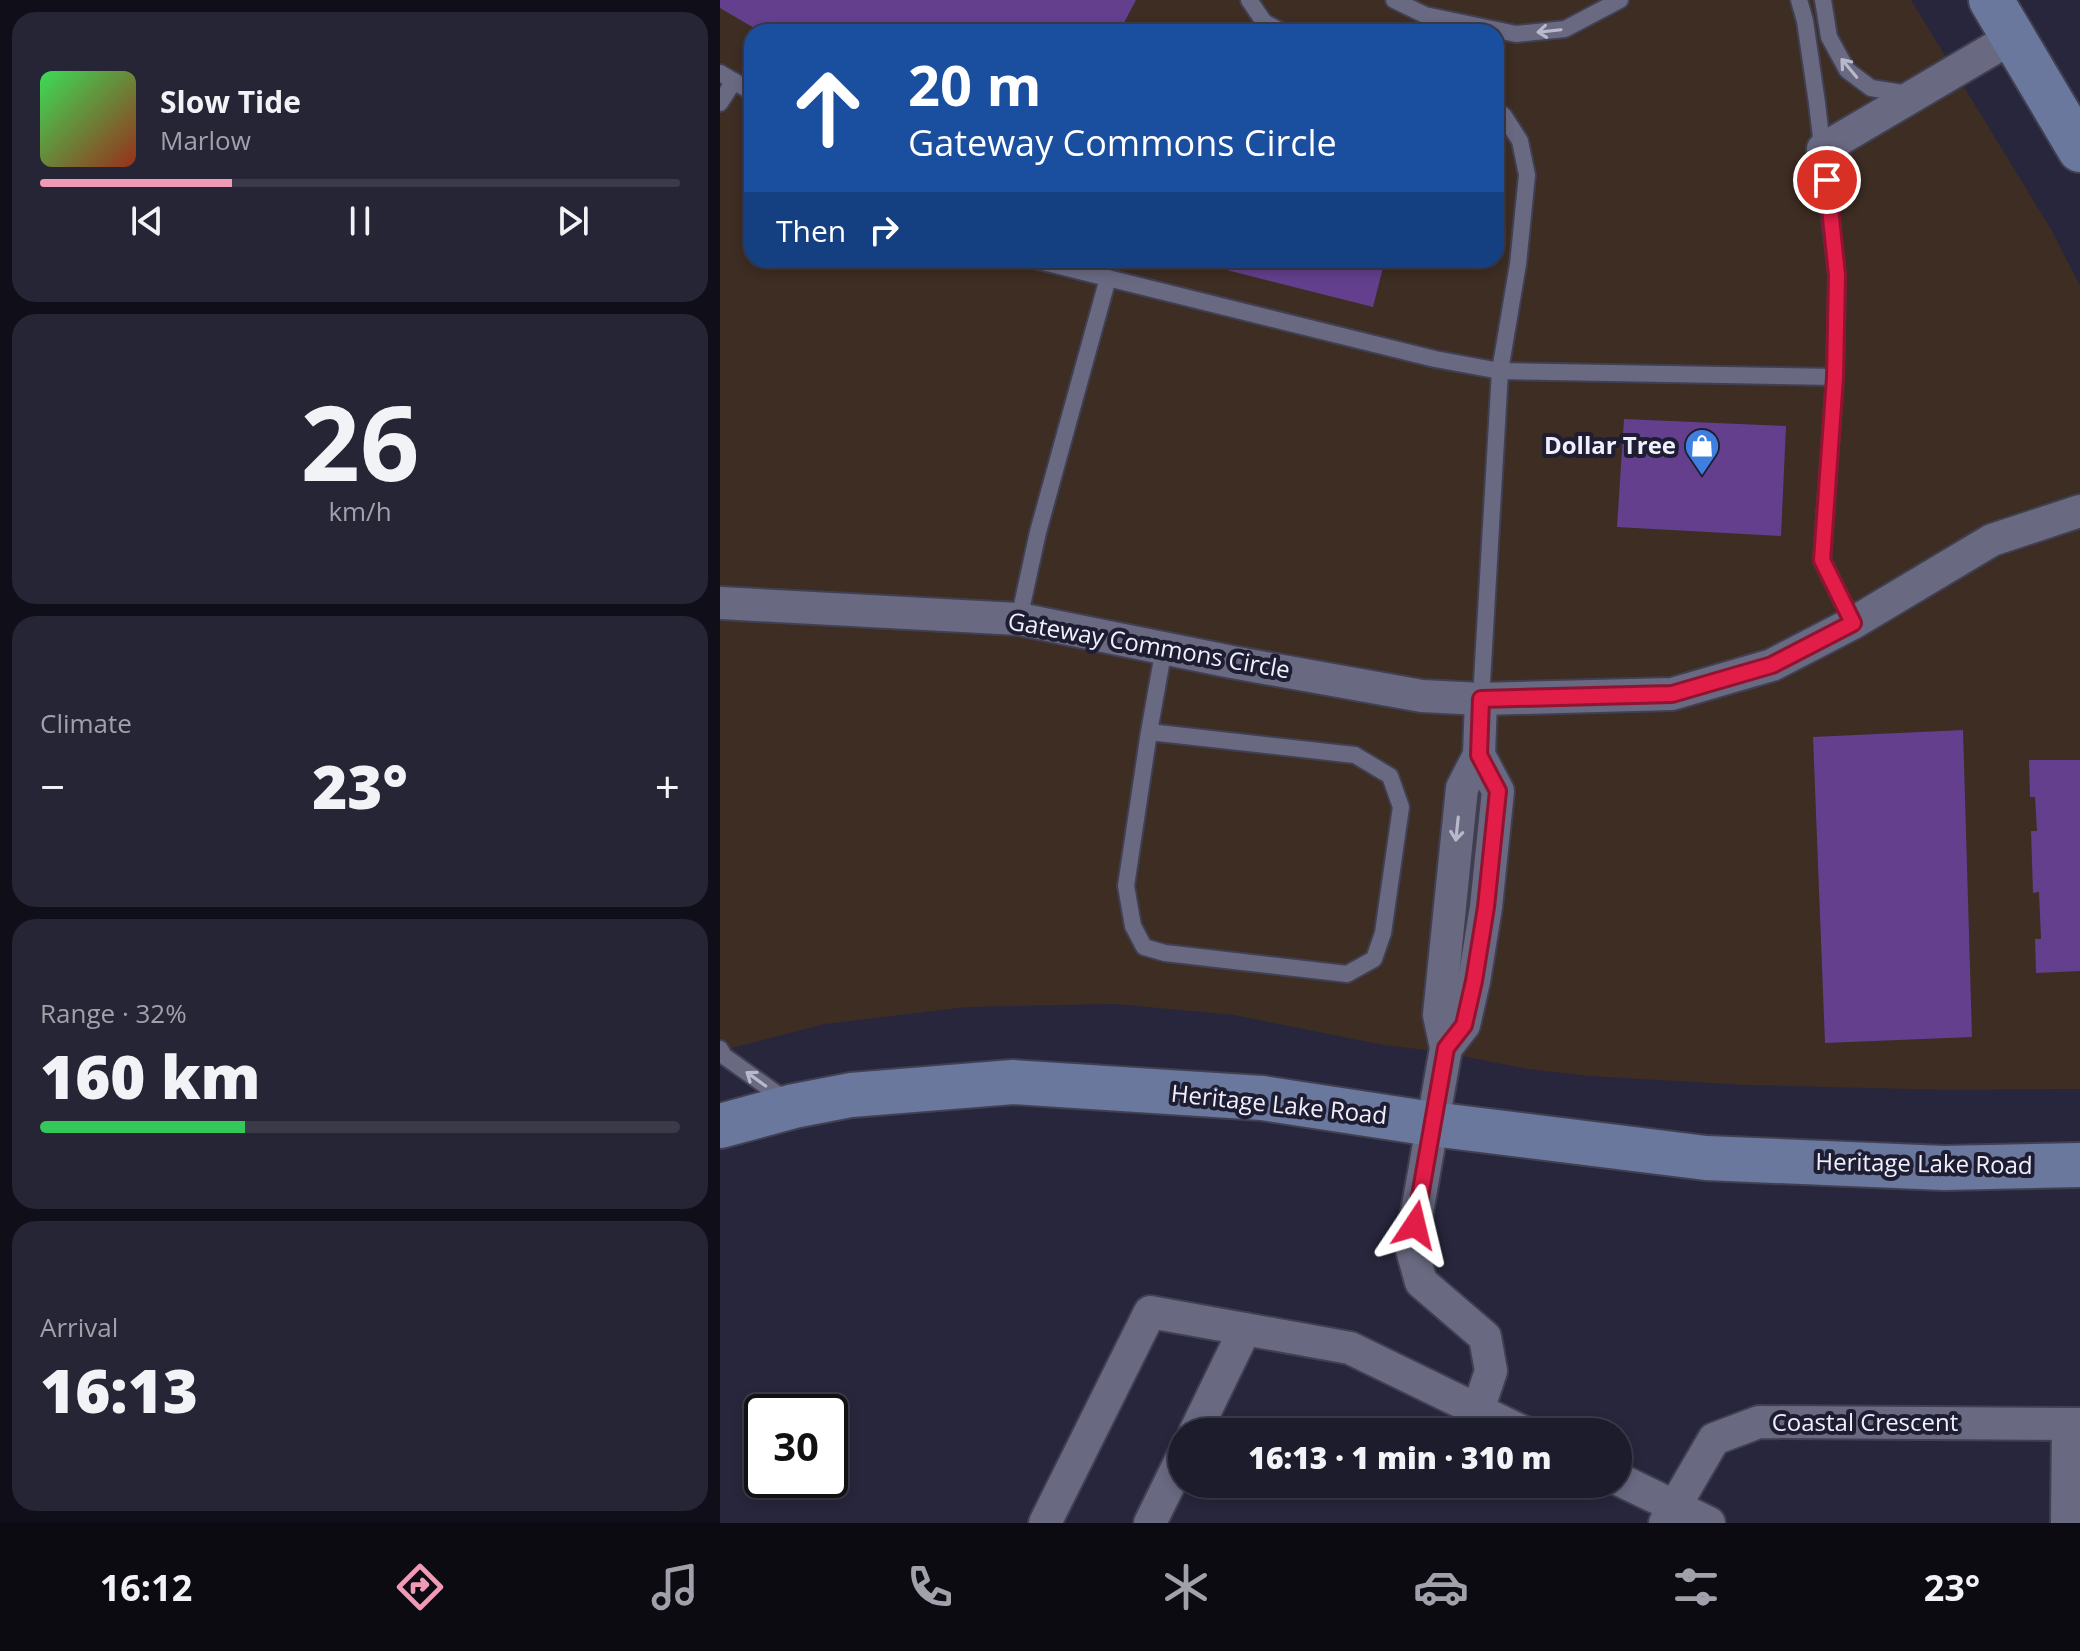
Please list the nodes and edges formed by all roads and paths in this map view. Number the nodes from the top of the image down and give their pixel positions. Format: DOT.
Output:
graph roads {
  1 [pos="1249,0"];
  2 [pos="1394,0"];
  3 [pos="1620,0"];
  4 [pos="1799,0"];
  5 [pos="1810,0"];
  6 [pos="1823,0"];
  7 [pos="1991,0"];
  8 [pos="1805,21"];
  9 [pos="1268,24"];
  10 [pos="1468,24"];
  11 [pos="1504,31"];
  12 [pos="2013,37"];
  13 [pos="727,77"];
  14 [pos="1915,95"];
  15 [pos="720,103"];
  16 [pos="1504,116"];
  17 [pos="1823,149"];
  18 [pos="2080,150"];
  19 [pos="1067,268"];
  20 [pos="1108,278"];
  21 [pos="1500,371"];
  22 [pos="1835,377"];
  23 [pos="2080,511"];
  24 [pos="720,603"];
  25 [pos="1019,619"];
  26 [pos="1853,623"];
  27 [pos="1164,648"];
  28 [pos="1481,699"];
  29 [pos="1149,732"];
  30 [pos="720,1049"];
  31 [pos="794,1106"];
  32 [pos="1432,1124"];
  33 [pos="720,1126"];
  34 [pos="2080,1165"];
  35 [pos="1245,1329"];
  36 [pos="1478,1410"];
  37 [pos="1202,1418"];
  38 [pos="1494,1418"];
  39 [pos="2074,1424"];
  40 [pos="1168,1486"];
  41 [pos="1632,1489"];
  42 [pos="1669,1515"];
  43 [pos="1045,1523"];
  44 [pos="1150,1523"];
  45 [pos="1709,1523"];
  46 [pos="2067,1523"];
  1 -- 9 [label="lane"];
  10 -- 2 [label="lane, one-way"];
  3 -- 11 [label="lane, one-way"];
  4 -- 8 [label="lane"];
  5 -- 8 [label="lane"];
  14 -- 6 [label="lane, one-way"];
  7 -- 12 [label="main road"];
  8 -- 17 [label="lane"];
  12 -- 14 [label="street"];
  12 -- 18 [label="main road"];
  13 -- 15 [label="lane"];
  14 -- 17 [label="street"];
  16 -- 21 [label="lane"];
  17 -- 22 [label="lane"];
  19 -- 20 [label="lane"];
  20 -- 21 [label="lane"];
  20 -- 25 [label="lane"];
  21 -- 22 [label="lane"];
  21 -- 28 [label="lane"];
  22 -- 26 [label="lane"];
  23 -- 26 [label="street, Gateway Commons Circle"];
  24 -- 25 [label="street, Gateway Commons Circle"];
  25 -- 27 [label="street, Gateway Commons Circle"];
  26 -- 28 [label="street, Gateway Commons Circle"];
  27 -- 28 [label="street, Gateway Commons Circle"];
  27 -- 29 [label="lane"];
  28 -- 32 [label="street"];
  29 -- 29 [label="lane"];
  31 -- 30 [label="lane, one-way"];
  31 -- 32 [label="main road, Heritage Lake Road"];
  31 -- 33 [label="main road, Heritage Lake Road"];
  32 -- 34 [label="main road, Heritage Lake Road"];
  32 -- 36 [label="street"];
  35 -- 36 [label="street"];
  35 -- 37 [label="street"];
  35 -- 43 [label="street"];
  36 -- 38 [label="street"];
  39 -- 42 [label="street, Coastal Crescent"];
  39 -- 46 [label="street, Coastal Crescent"];
  40 -- 44 [label="street"];
  41 -- 42 [label="street"];
  42 -- 45 [label="street"];
}
